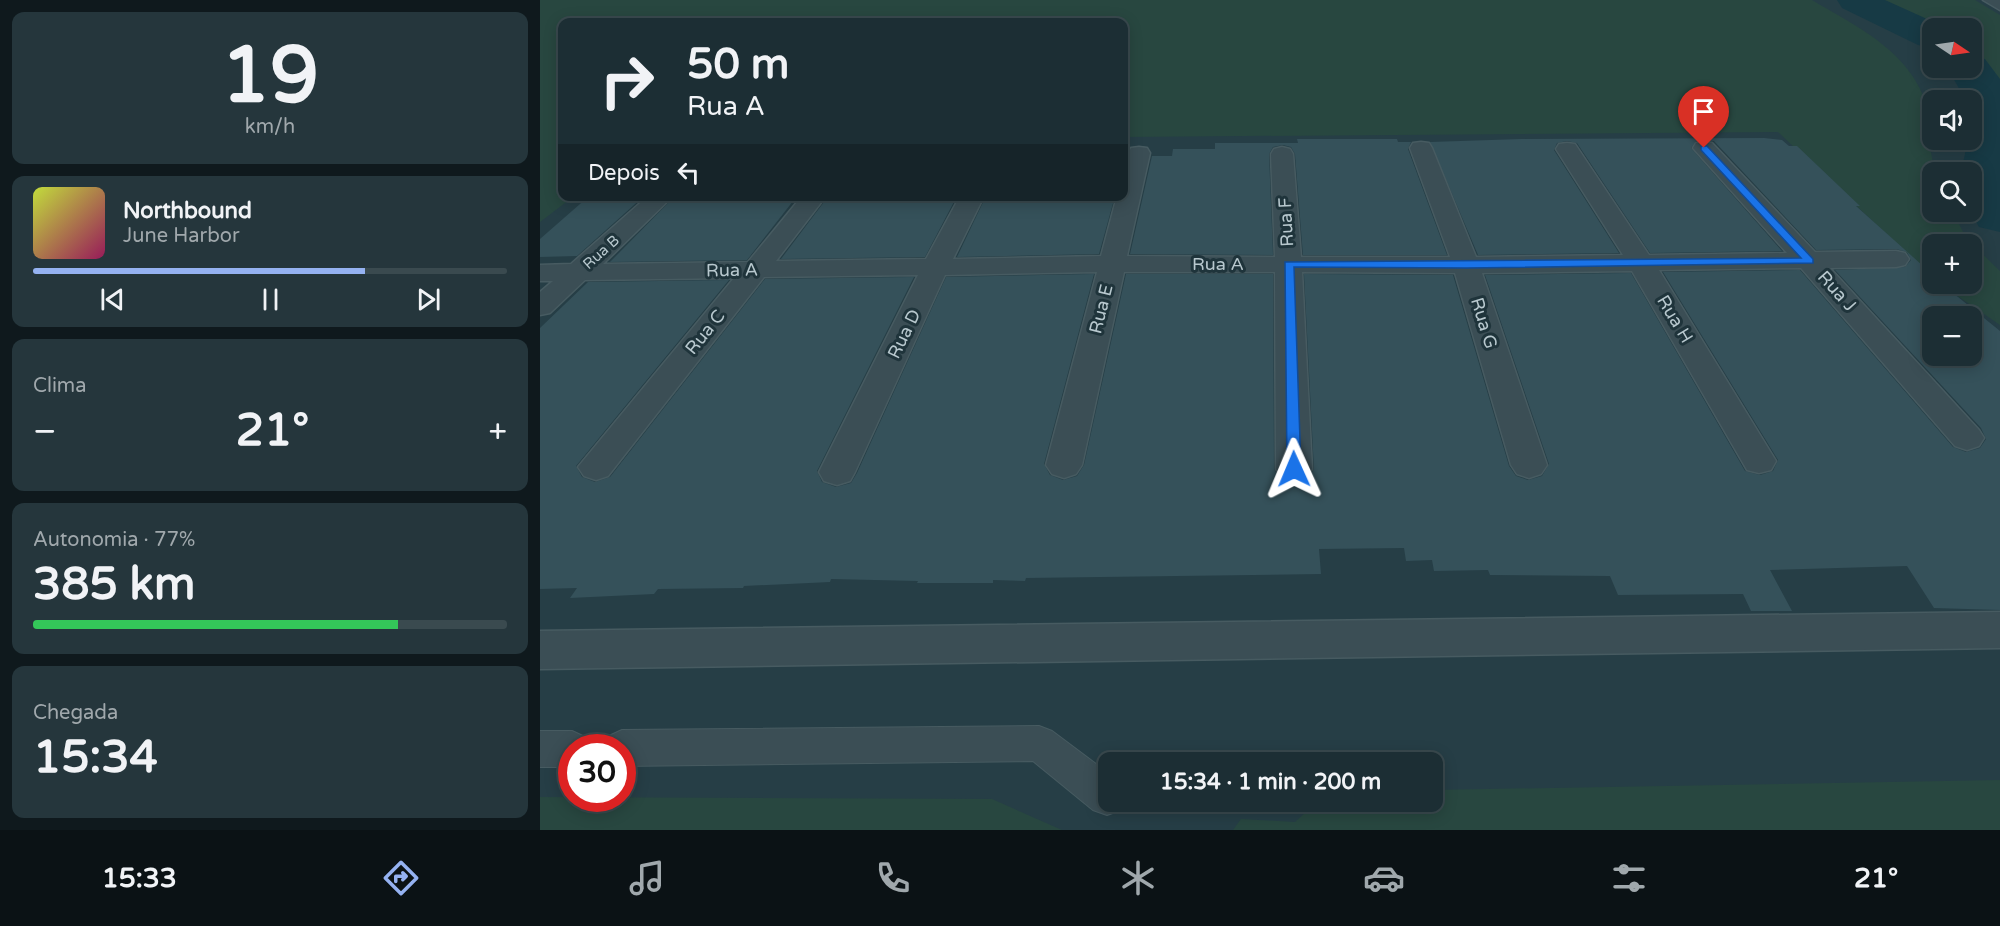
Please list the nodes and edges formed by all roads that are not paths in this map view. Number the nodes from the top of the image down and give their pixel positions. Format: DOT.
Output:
graph roads {
  1 [pos="1991,0"];
  2 [pos="2000,5"];
  3 [pos="1421,148"];
  4 [pos="1567,148"];
  5 [pos="1704,148"];
  6 [pos="1139,153"];
  7 [pos="1282,154"];
  8 [pos="1128,200"];
  9 [pos="656,201"];
  10 [pos="811,201"];
  11 [pos="969,201"];
  12 [pos="1128,201"];
  13 [pos="1896,259"];
  14 [pos="1809,261"];
  15 [pos="1641,262"];
  16 [pos="1113,264"];
  17 [pos="1288,264"];
  18 [pos="1466,265"];
  19 [pos="935,267"];
  20 [pos="756,270"];
  21 [pos="578,272"];
  22 [pos="540,273"];
  23 [pos="540,307"];
  24 [pos="1967,438"];
  25 [pos="1759,461"];
  26 [pos="1064,465"];
  27 [pos="1528,465"];
  28 [pos="596,467"];
  29 [pos="1294,469"];
  30 [pos="837,472"];
  31 [pos="2000,630"];
  32 [pos="540,650"];
  33 [pos="636,748"];
  34 [pos="540,749"];
  35 [pos="558,749"];
  36 [pos="1098,789"];
  1 -- 2 [label="street"];
  3 -- 18 [label="street, Rua G"];
  4 -- 15 [label="street, Rua H"];
  5 -- 14 [label="street, Rua J"];
  6 -- 8 [label="street, Rua E"];
  7 -- 17 [label="street, Rua F"];
  9 -- 21 [label="street, Rua B"];
  10 -- 20 [label="street, Rua C"];
  11 -- 19 [label="street, Rua D"];
  12 -- 16 [label="street, Rua E"];
  13 -- 14 [label="street, Rua A"];
  14 -- 15 [label="street, Rua A"];
  14 -- 24 [label="street, Rua J"];
  15 -- 18 [label="street, Rua A"];
  15 -- 25 [label="street, Rua H"];
  16 -- 17 [label="street, Rua A"];
  16 -- 19 [label="street, Rua A"];
  16 -- 26 [label="street, Rua E"];
  17 -- 18 [label="street, Rua A"];
  17 -- 29 [label="street, Rua F"];
  18 -- 27 [label="street, Rua G"];
  19 -- 20 [label="street, Rua A"];
  19 -- 30 [label="street, Rua D"];
  20 -- 21 [label="street, Rua A"];
  20 -- 28 [label="street, Rua C"];
  21 -- 22 [label="street, Rua A"];
  21 -- 23 [label="street, Rua B"];
  31 -- 32 [label="street"];
  33 -- 36 [label="lane"];
  34 -- 35 [label="lane"];
}
